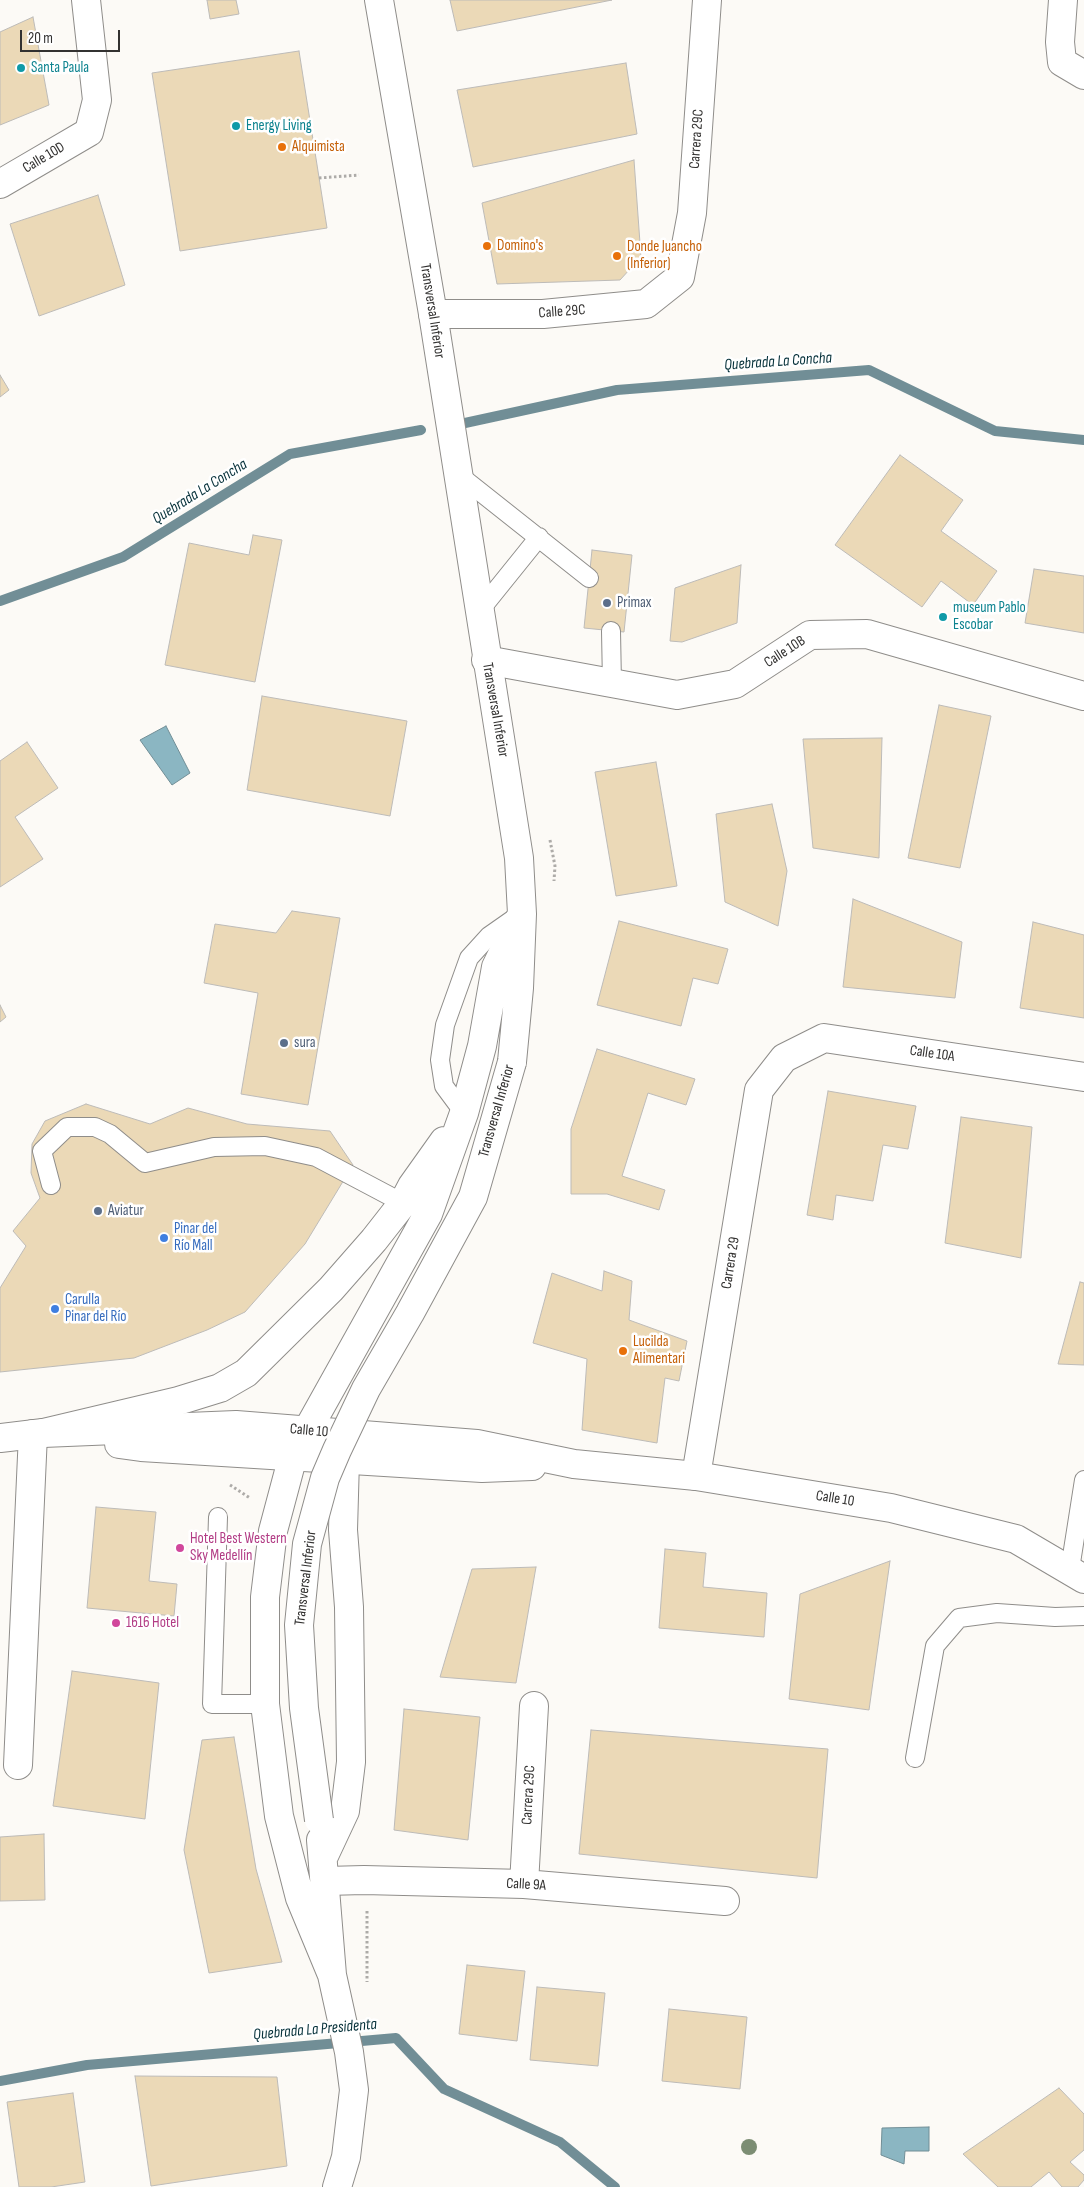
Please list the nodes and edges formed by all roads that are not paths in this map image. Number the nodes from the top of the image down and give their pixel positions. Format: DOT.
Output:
graph roads {
  1 [pos="86,0"];
  2 [pos="379,0"];
  3 [pos="707,0"];
  4 [pos="1063,0"];
  5 [pos="1082,75"];
  6 [pos="0,184"];
  7 [pos="680,277"];
  8 [pos="433,314"];
  9 [pos="459,475"];
  10 [pos="539,537"];
  11 [pos="589,578"];
  12 [pos="481,609"];
  13 [pos="611,631"];
  14 [pos="486,660"];
  15 [pos="612,684"];
  16 [pos="1084,696"];
  17 [pos="522,914"];
  18 [pos="784,1058"];
  19 [pos="1084,1077"];
  20 [pos="464,1113"];
  21 [pos="51,1185"];
  22 [pos="403,1204"];
  23 [pos="306,1431"];
  24 [pos="38,1434"];
  25 [pos="0,1438"];
  26 [pos="293,1456"];
  27 [pos="345,1460"];
  28 [pos="574,1464"];
  29 [pos="696,1476"];
  30 [pos="1084,1480"];
  31 [pos="218,1516"];
  32 [pos="1077,1574"];
  33 [pos="1084,1616"];
  34 [pos="265,1704"];
  35 [pos="534,1706"];
  36 [pos="915,1758"];
  37 [pos="18,1765"];
  38 [pos="325,1870"];
  39 [pos="524,1884"];
  40 [pos="726,1901"];
  41 [pos="332,1975"];
  42 [pos="337,2187"];
  1 -- 6 [label="street, Calle 10D"];
  2 -- 8 [label="street, Transversal Inferior"];
  3 -- 7 [label="street, Carrera 29C"];
  4 -- 5 [label="street"];
  7 -- 8 [label="street, Calle 29C"];
  8 -- 9 [label="street, Transversal Inferior"];
  9 -- 10 [label="lane"];
  9 -- 12 [label="street, Transversal Inferior"];
  10 -- 11 [label="lane"];
  10 -- 12 [label="lane"];
  12 -- 14 [label="street, Transversal Inferior"];
  13 -- 15 [label="lane"];
  14 -- 15 [label="street, Calle 10B"];
  14 -- 17 [label="street, Transversal Inferior"];
  15 -- 16 [label="street, Calle 10B"];
  17 -- 20 [label="street"];
  17 -- 20 [label="lane"];
  17 -- 38 [label="street, Transversal Inferior, bridge"];
  18 -- 19 [label="street, Calle 10A"];
  18 -- 29 [label="street, Carrera 29"];
  20 -- 22 [label="street"];
  20 -- 23 [label="street"];
  21 -- 22 [label="lane"];
  22 -- 24 [label="street"];
  23 -- 24 [label="street, Calle 10"];
  23 -- 26 [label="street"];
  23 -- 28 [label="street, Calle 10"];
  24 -- 25 [label="street, Calle 10"];
  24 -- 26 [label="street, Calle 10"];
  24 -- 37 [label="street"];
  26 -- 27 [label="street, Calle 10"];
  26 -- 34 [label="street"];
  27 -- 28 [label="street, Calle 10"];
  27 -- 38 [label="street"];
  28 -- 29 [label="street, Calle 10"];
  29 -- 32 [label="street, Calle 10"];
  30 -- 32 [label="lane"];
  31 -- 34 [label="lane"];
  33 -- 36 [label="lane"];
  34 -- 41 [label="street"];
  35 -- 39 [label="street, Carrera 29C"];
  38 -- 39 [label="street, Calle 9A"];
  38 -- 41 [label="street, Transversal Inferior"];
  39 -- 40 [label="street, Calle 9A"];
  41 -- 42 [label="street, Transversal Inferior"];
}
